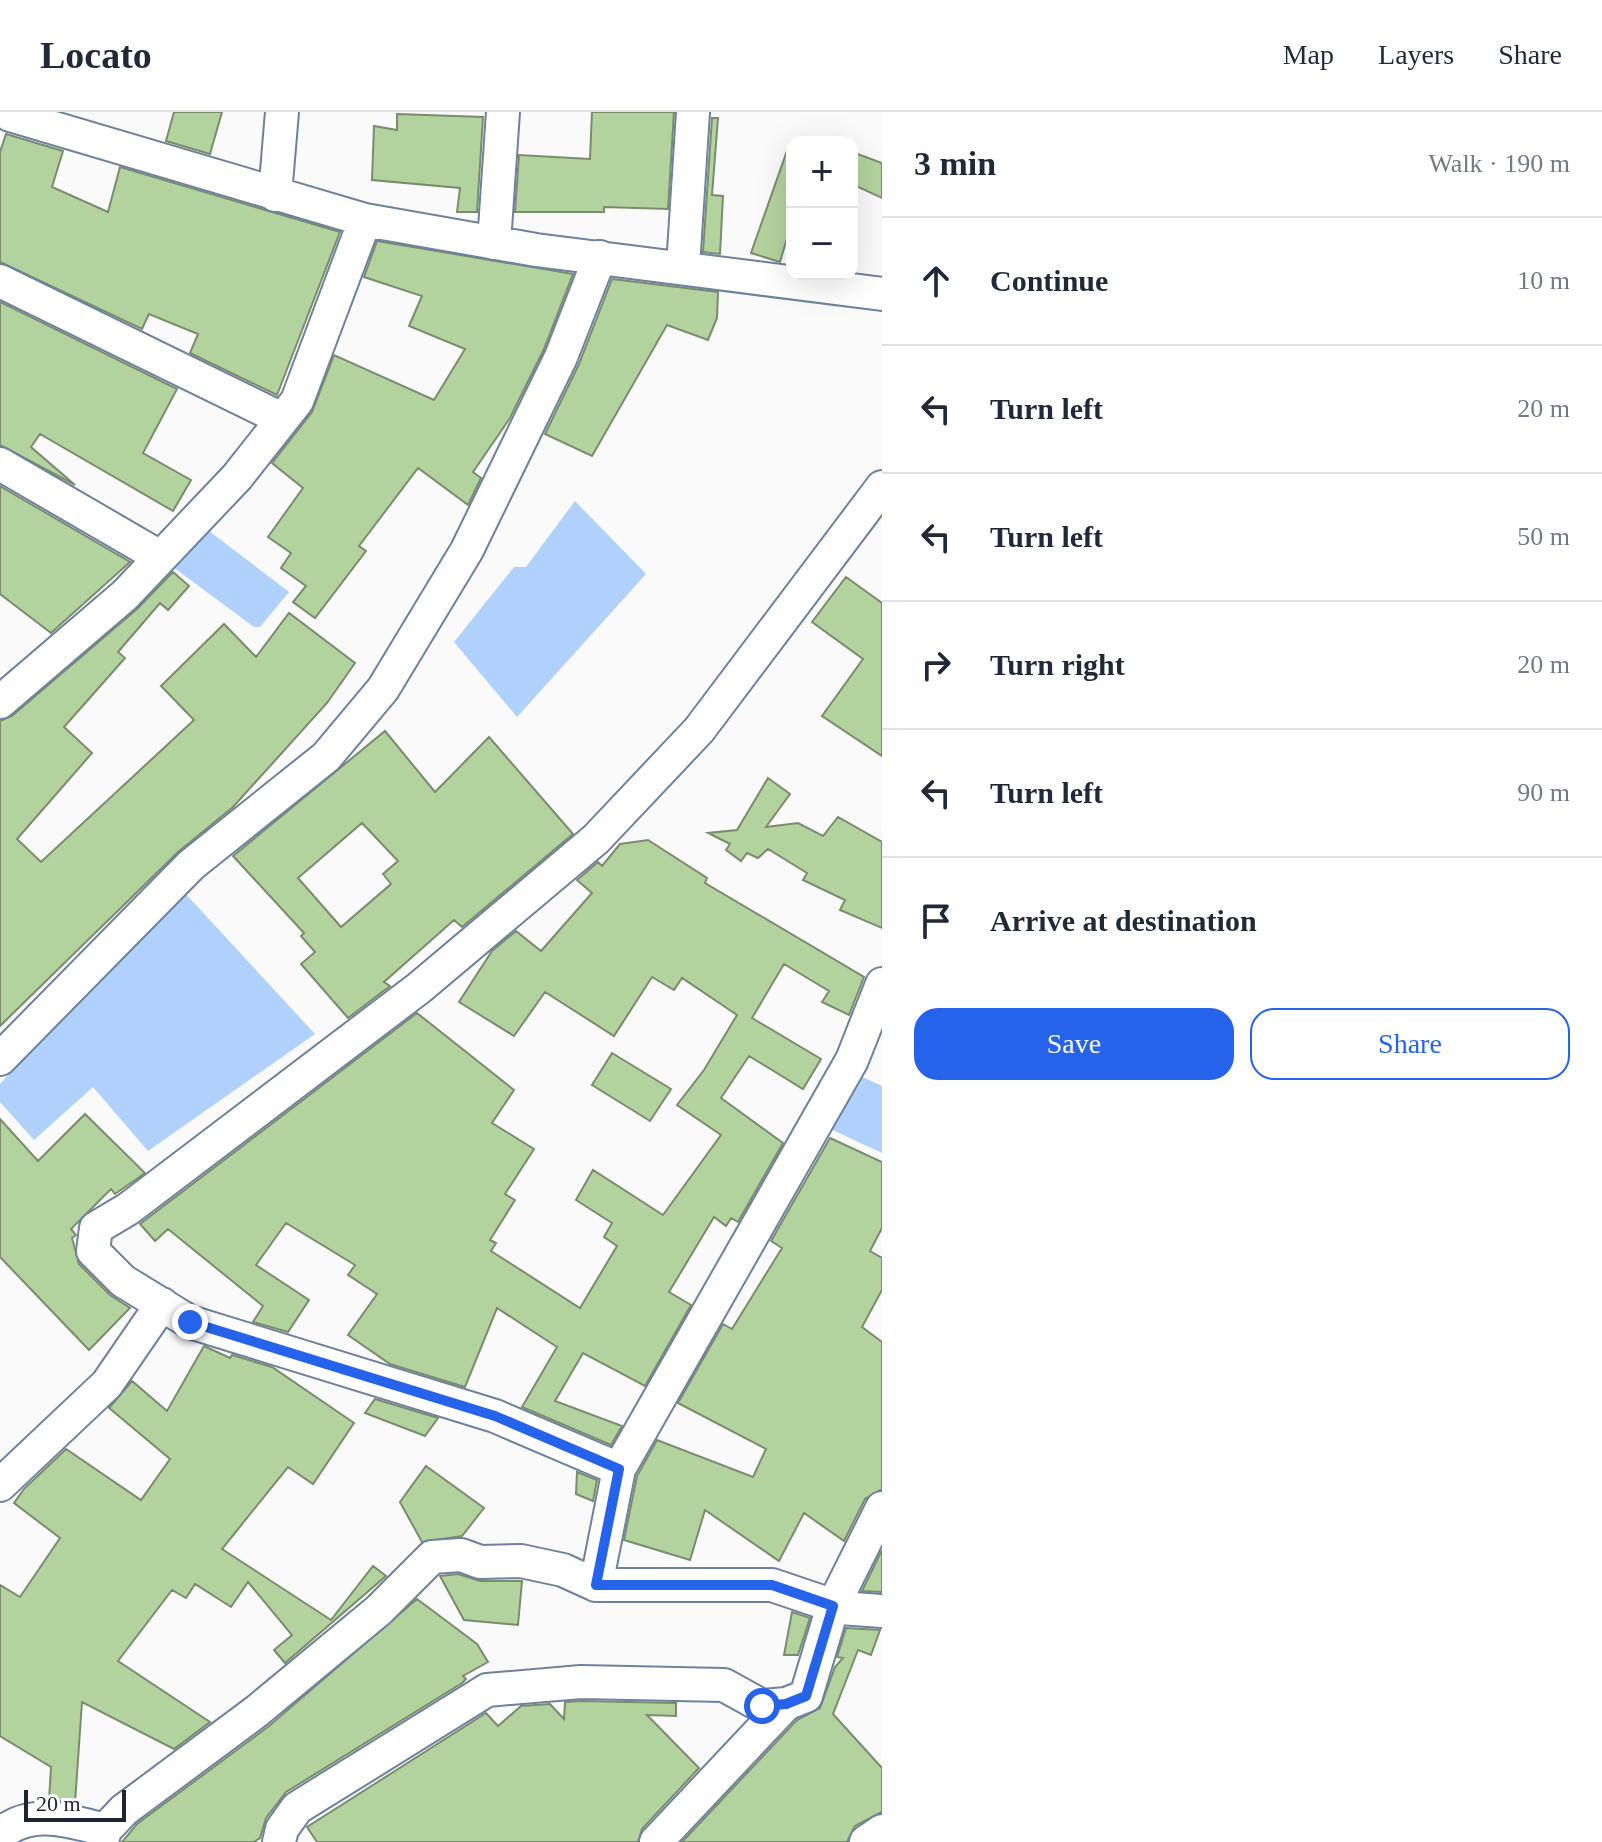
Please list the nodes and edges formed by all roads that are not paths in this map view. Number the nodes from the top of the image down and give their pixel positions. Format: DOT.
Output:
graph roads {
  1 [pos="282,112"];
  2 [pos="503,112"];
  3 [pos="693,112"];
  4 [pos="7,116"];
  5 [pos="275,195"];
  6 [pos="365,220"];
  7 [pos="494,243"];
  8 [pos="600,257"];
  9 [pos="683,267"];
  10 [pos="0,281"];
  11 [pos="882,294"];
  12 [pos="282,419"];
  13 [pos="0,464"];
  14 [pos="882,487"];
  15 [pos="160,557"];
  16 [pos="5,690"];
  17 [pos="882,984"];
  18 [pos="0,1059"];
  19 [pos="162,1304"];
  20 [pos="619,1469"];
  21 [pos="0,1485"];
  22 [pos="882,1508"];
  23 [pos="596,1585"];
  24 [pos="833,1606"];
  25 [pos="882,1611"];
  26 [pos="786,1704"];
  27 [pos="882,1831"];
  28 [pos="0,1835"];
  29 [pos="104,1836"];
  30 [pos="279,1842"];
  31 [pos="656,1842"];
  32 [pos="866,1842"];
  1 -- 5 [label="street"];
  2 -- 7 [label="street"];
  3 -- 9 [label="street"];
  4 -- 5 [label="street"];
  5 -- 6 [label="street"];
  6 -- 7 [label="street"];
  6 -- 12 [label="street"];
  7 -- 8 [label="street"];
  8 -- 9 [label="street"];
  8 -- 18 [label="street"];
  9 -- 11 [label="street"];
  10 -- 12 [label="street"];
  12 -- 15 [label="street"];
  13 -- 15 [label="street"];
  14 -- 19 [label="street"];
  15 -- 16 [label="street"];
  17 -- 20 [label="street"];
  19 -- 20 [label="street"];
  19 -- 21 [label="street"];
  20 -- 23 [label="street"];
  22 -- 24 [label="street"];
  23 -- 24 [label="street"];
  23 -- 29 [label="street"];
  24 -- 25 [label="street"];
  24 -- 26 [label="street"];
  26 -- 30 [label="street"];
  26 -- 31 [label="street"];
  27 -- 32 [label="street"];
  28 -- 29 [label="street"];
}
